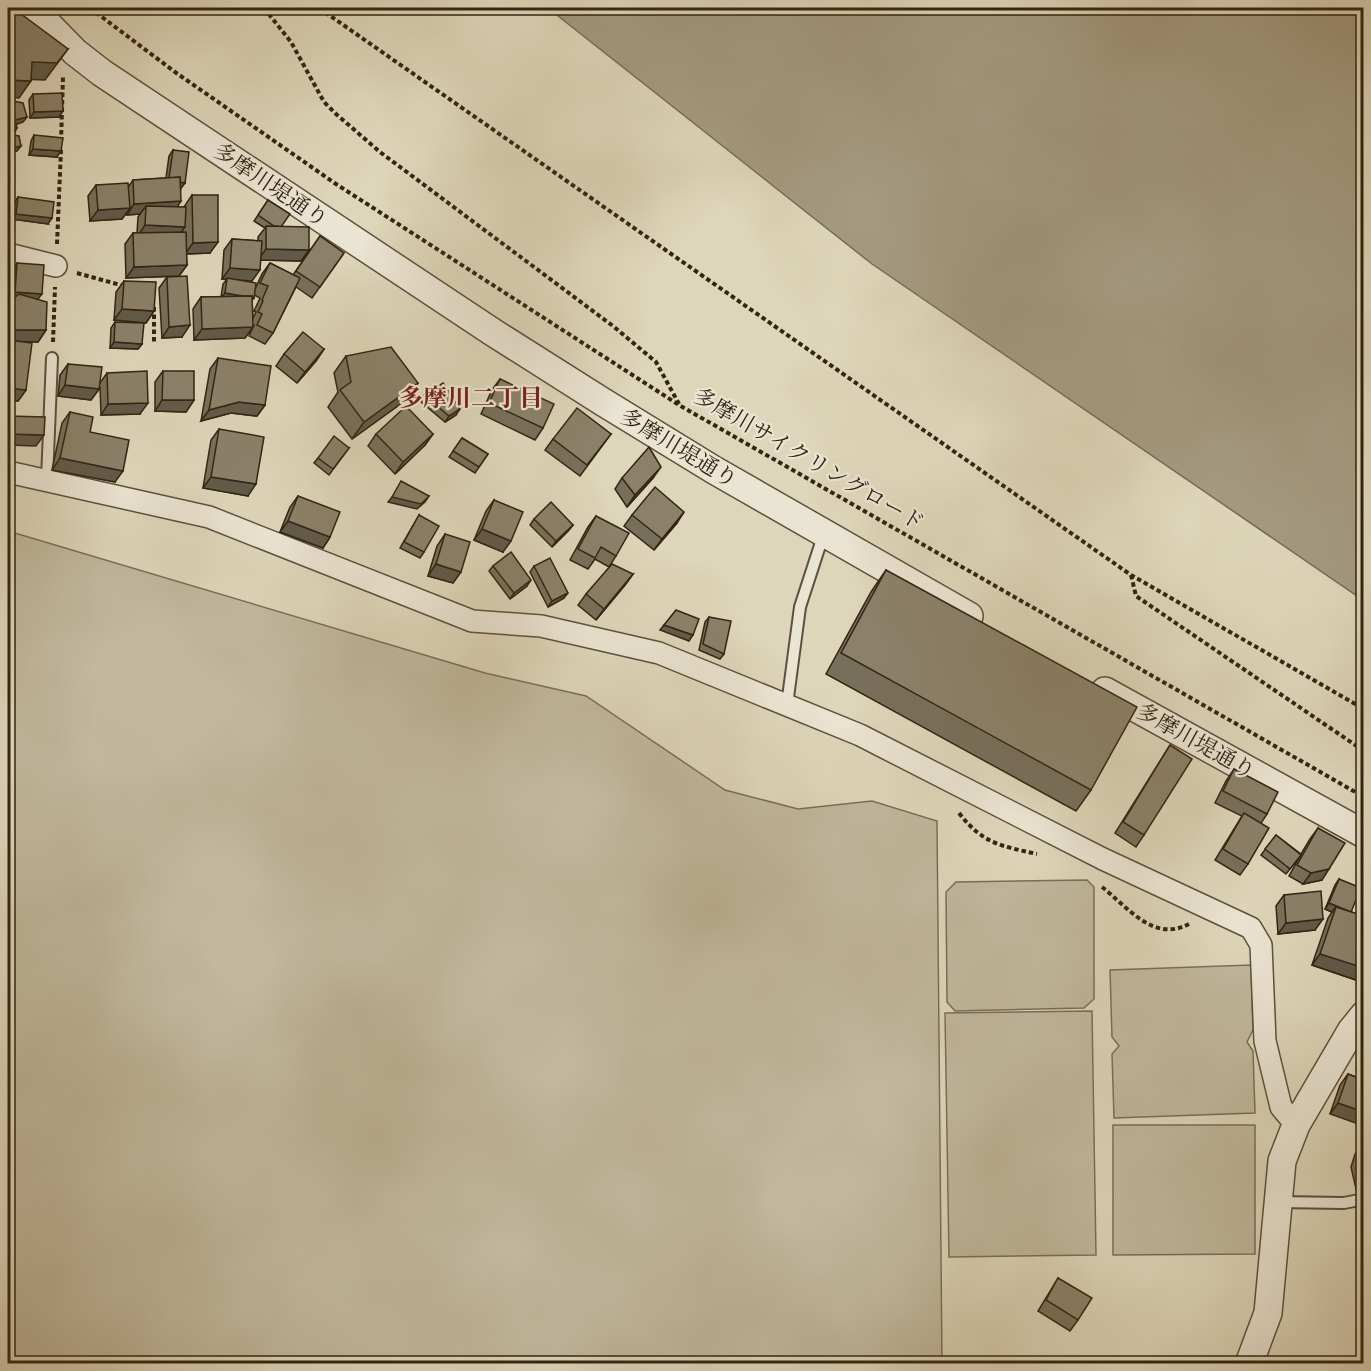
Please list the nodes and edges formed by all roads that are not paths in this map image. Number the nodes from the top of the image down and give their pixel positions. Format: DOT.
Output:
graph roads {
  1 [pos="32,8"];
  2 [pos="8,254"];
  3 [pos="56,266"];
  4 [pos="52,358"];
  5 [pos="8,472"];
  6 [pos="46,479"];
  7 [pos="824,533"];
  8 [pos="995,630"];
  9 [pos="1087,681"];
  10 [pos="787,705"];
  11 [pos="1364,834"];
  12 [pos="1364,1015"];
  13 [pos="1296,1125"];
  14 [pos="1364,1199"];
  15 [pos="1278,1202"];
  16 [pos="1364,1361"];
  17 [pos="1249,1364"];
  18 [pos="1359,1364"];
  1 -- 7 [label="street, 多摩川堤通り"];
  2 -- 3 [label="street"];
  4 -- 6 [label="lane"];
  5 -- 6 [label="street"];
  6 -- 10 [label="street"];
  7 -- 8 [label="street, 多摩川堤通り"];
  7 -- 10 [label="lane"];
  9 -- 11 [label="street, 多摩川堤通り"];
  10 -- 13 [label="street"];
  12 -- 13 [label="street"];
  13 -- 15 [label="street"];
  14 -- 15 [label="lane"];
  15 -- 17 [label="street"];
  16 -- 18 [label="lane"];
}
